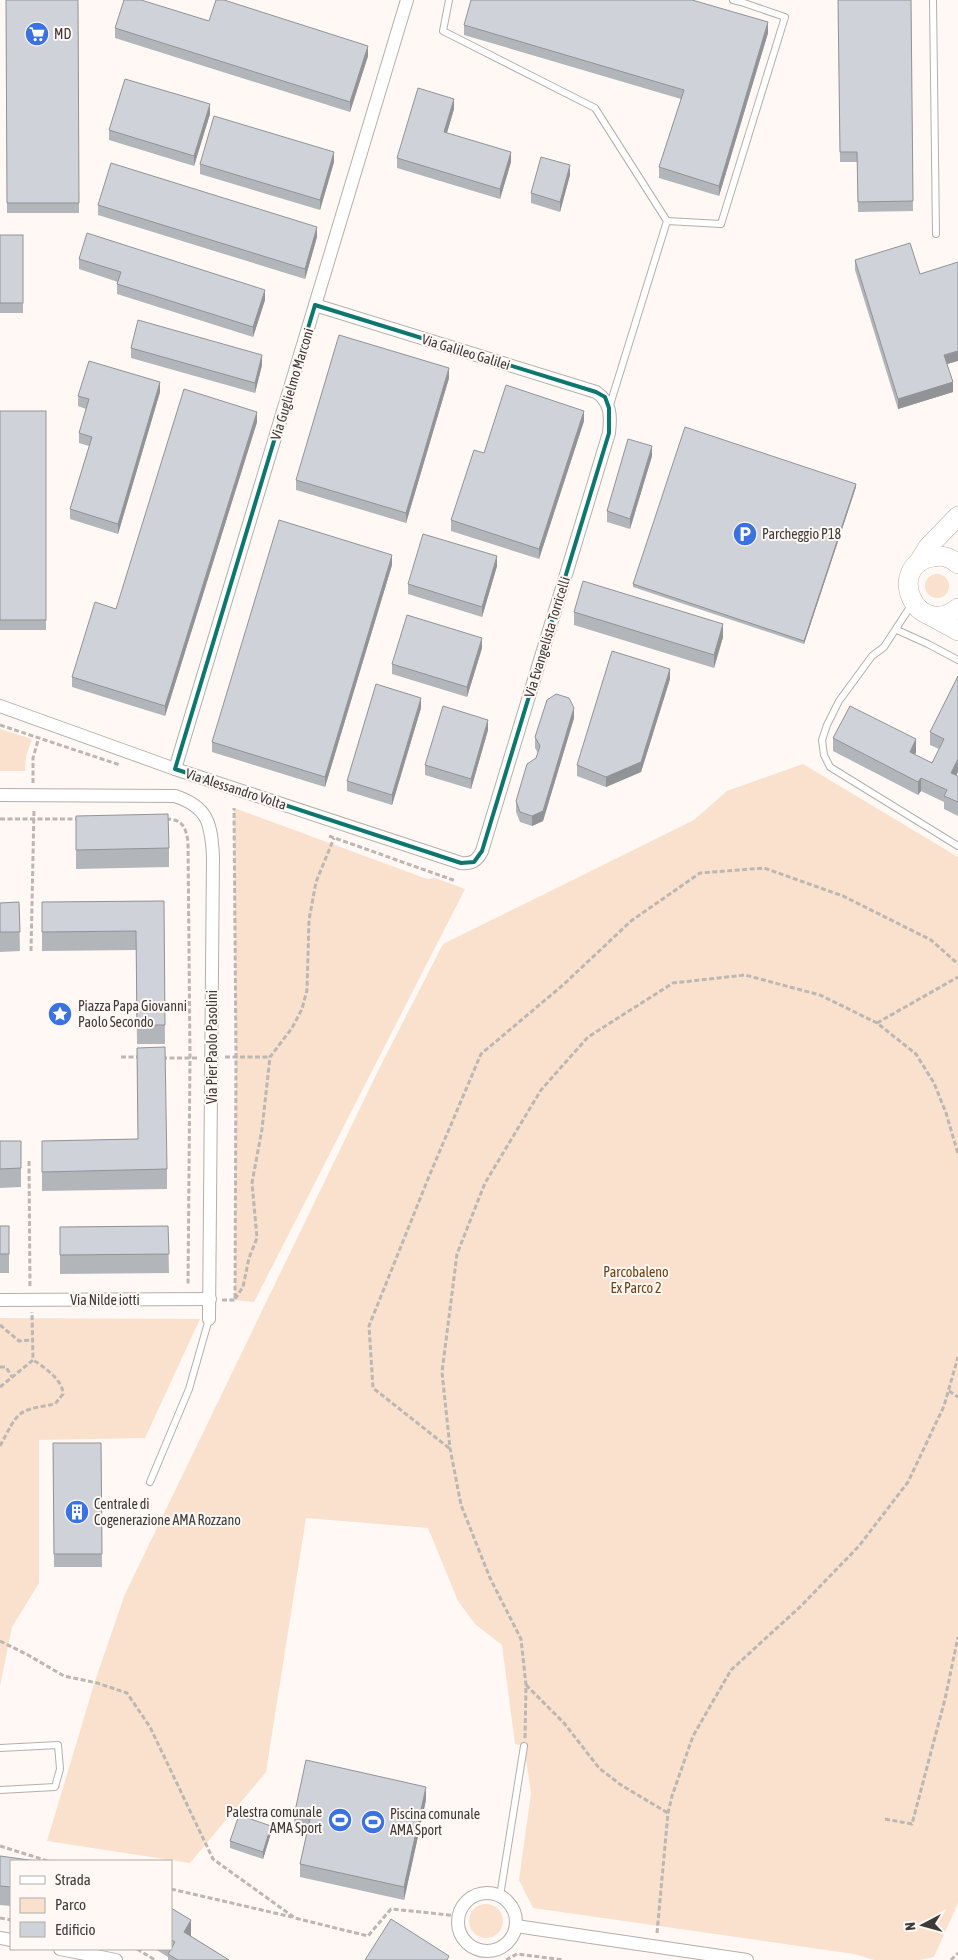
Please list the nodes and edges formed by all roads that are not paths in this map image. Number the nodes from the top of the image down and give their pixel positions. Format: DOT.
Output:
graph roads {
  1 [pos="407,0"];
  2 [pos="449,0"];
  3 [pos="733,0"];
  4 [pos="933,0"];
  5 [pos="741,1"];
  6 [pos="667,221"];
  7 [pos="936,234"];
  8 [pos="316,305"];
  9 [pos="609,408"];
  10 [pos="958,516"];
  11 [pos="918,563"];
  12 [pos="958,564"];
  13 [pos="913,602"];
  14 [pos="958,608"];
  15 [pos="928,614"];
  16 [pos="897,630"];
  17 [pos="958,631"];
  18 [pos="958,660"];
  19 [pos="0,706"];
  20 [pos="175,769"];
  21 [pos="0,795"];
  22 [pos="958,846"];
  23 [pos="474,862"];
  24 [pos="210,1299"];
  25 [pos="0,1300"];
  26 [pos="209,1319"];
  27 [pos="150,1482"];
  28 [pos="524,1746"];
  29 [pos="0,1748"];
  30 [pos="0,1790"];
  31 [pos="500,1896"];
  32 [pos="516,1926"];
  33 [pos="65,1950"];
  34 [pos="483,1955"];
  35 [pos="116,1960"];
  36 [pos="747,1960"];
  1 -- 8 [label="street, Via Guglielmo Marconi"];
  2 -- 6 [label="lane"];
  3 -- 5 [label="lane"];
  4 -- 7 [label="lane"];
  5 -- 6 [label="lane"];
  6 -- 9 [label="lane"];
  8 -- 9 [label="street, Via Galileo Galilei"];
  8 -- 20 [label="street, Via Guglielmo Marconi"];
  9 -- 23 [label="street, Via Evangelista Torricelli"];
  10 -- 11 [label="street"];
  11 -- 12 [label="street"];
  11 -- 13 [label="street"];
  13 -- 15 [label="street"];
  13 -- 16 [label="lane"];
  14 -- 15 [label="street"];
  15 -- 17 [label="street"];
  16 -- 18 [label="lane"];
  16 -- 22 [label="lane"];
  19 -- 20 [label="street, Via Alessandro Volta"];
  20 -- 23 [label="street, Via Alessandro Volta"];
  21 -- 24 [label="street, Via Pier Paolo Pasolini"];
  24 -- 25 [label="street, Via Nilde iotti"];
  24 -- 26 [label="street, Via Pier Paolo Pasolini"];
  26 -- 27 [label="lane, Via Pier Paolo Pasolini"];
  28 -- 31 [label="lane"];
  29 -- 30 [label="lane"];
  31 -- 32 [label="street"];
  31 -- 34 [label="street"];
  32 -- 34 [label="street"];
  32 -- 36 [label="street"];
  33 -- 35 [label="street"];
}
